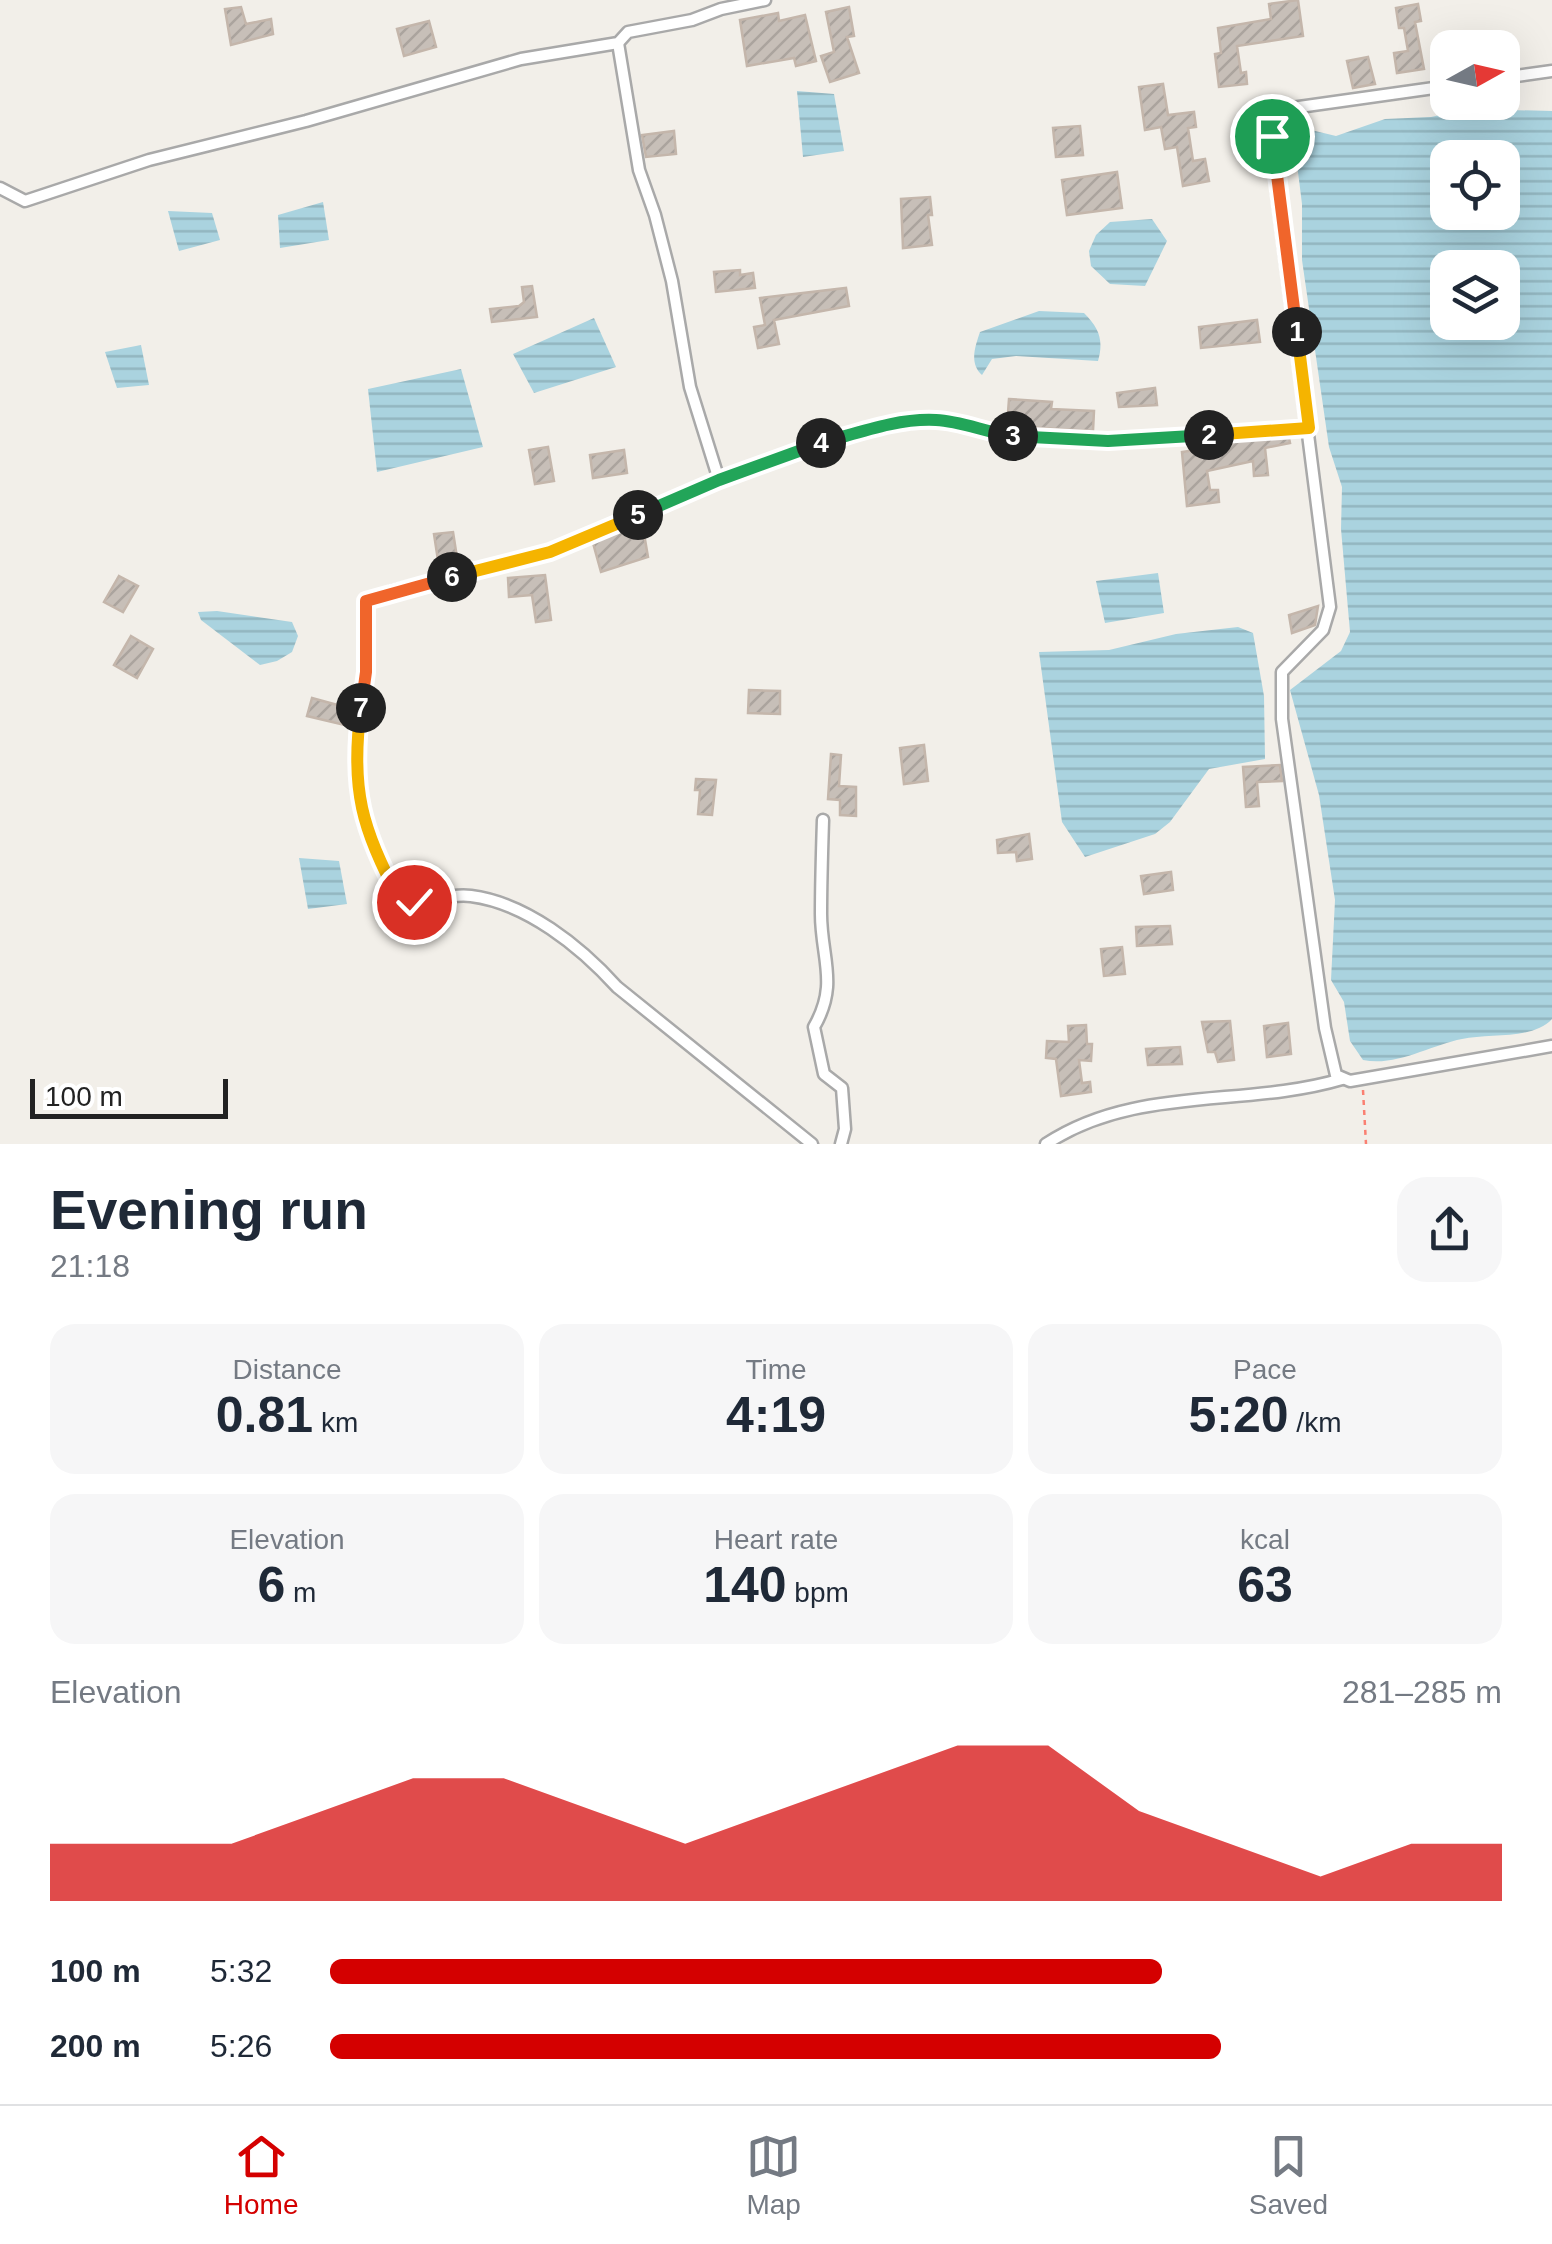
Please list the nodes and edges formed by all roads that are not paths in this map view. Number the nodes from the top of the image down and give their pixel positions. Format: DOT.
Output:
graph roads {
  1 [pos="765,0"];
  2 [pos="618,43"];
  3 [pos="1552,70"];
  4 [pos="1520,75"];
  5 [pos="1430,89"];
  6 [pos="0,188"];
  7 [pos="1309,428"];
  8 [pos="719,480"];
  9 [pos="822,820"];
  10 [pos="1552,1046"];
  11 [pos="1342,1079"];
  12 [pos="812,1144"];
  13 [pos="840,1144"];
  14 [pos="1046,1144"];
  1 -- 2 [label="street"];
  2 -- 6 [label="street"];
  2 -- 8 [label="street"];
  3 -- 4 [label="street"];
  5 -- 7 [label="street"];
  7 -- 8 [label="street"];
  7 -- 11 [label="street"];
  8 -- 12 [label="street"];
  9 -- 13 [label="street"];
  10 -- 11 [label="street"];
  11 -- 14 [label="street"];
}
